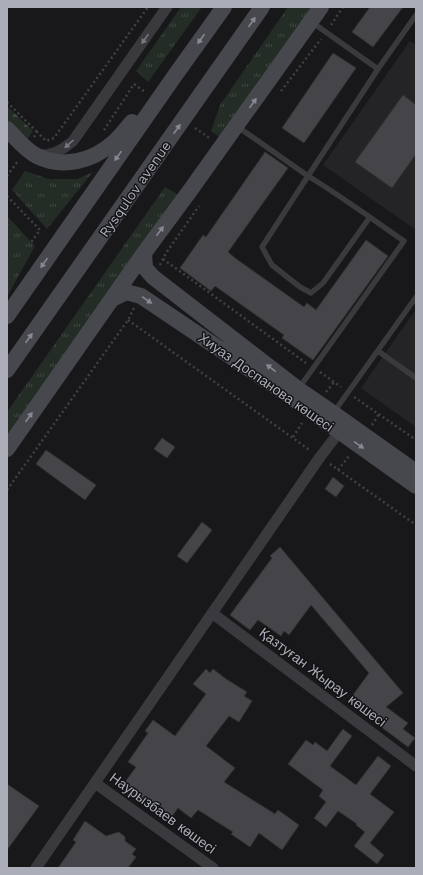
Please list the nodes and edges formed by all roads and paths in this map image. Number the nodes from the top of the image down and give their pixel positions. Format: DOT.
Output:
graph roads {
  1 [pos="148,7"];
  2 [pos="167,7"];
  3 [pos="224,7"];
  4 [pos="262,7"];
  5 [pos="321,7"];
  6 [pos="343,7"];
  7 [pos="416,15"];
  8 [pos="311,21"];
  9 [pos="326,32"];
  10 [pos="378,69"];
  11 [pos="176,74"];
  12 [pos="134,84"];
  13 [pos="280,92"];
  14 [pos="7,102"];
  15 [pos="236,126"];
  16 [pos="7,129"];
  17 [pos="37,132"];
  18 [pos="101,135"];
  19 [pos="34,148"];
  20 [pos="19,158"];
  21 [pos="7,176"];
  22 [pos="308,176"];
  23 [pos="7,196"];
  24 [pos="202,201"];
  25 [pos="370,217"];
  26 [pos="30,244"];
  27 [pos="144,252"];
  28 [pos="163,259"];
  29 [pos="153,277"];
  30 [pos="141,296"];
  31 [pos="416,297"];
  32 [pos="112,299"];
  33 [pos="7,316"];
  34 [pos="128,320"];
  35 [pos="378,351"];
  36 [pos="314,368"];
  37 [pos="7,370"];
  38 [pos="416,378"];
  39 [pos="295,393"];
  40 [pos="349,393"];
  41 [pos="336,422"];
  42 [pos="416,440"];
  43 [pos="7,449"];
  44 [pos="315,454"];
  45 [pos="325,460"];
  46 [pos="416,472"];
  47 [pos="416,486"];
  48 [pos="7,490"];
  49 [pos="416,525"];
  50 [pos="212,613"];
  51 [pos="416,766"];
  52 [pos="95,783"];
  53 [pos="36,868"];
  54 [pos="213,868"];
  1 -- 17 [label="path"];
  2 -- 19 [label="street, one-way"];
  3 -- 11 [label="street, one-way"];
  37 -- 4 [label="street, Rysqulov avenue, one-way"];
  5 -- 8 [label="street"];
  6 -- 9 [label="path"];
  7 -- 10 [label="lane"];
  8 -- 9 [label="lane"];
  15 -- 8 [label="street, one-way"];
  9 -- 10 [label="lane"];
  9 -- 13 [label="path"];
  10 -- 22 [label="lane"];
  11 -- 19 [label="street"];
  11 -- 33 [label="street, one-way"];
  12 -- 18 [label="path"];
  14 -- 17 [label="path"];
  15 -- 22 [label="lane"];
  27 -- 15 [label="street, one-way"];
  16 -- 19 [label="street"];
  17 -- 19 [label="path"];
  20 -- 21 [label="path"];
  22 -- 25 [label="lane"];
  22 -- 25 [label="lane"];
  23 -- 26 [label="path"];
  24 -- 28 [label="path"];
  25 -- 36 [label="lane"];
  27 -- 29 [label="street, Хиуаз Доспанова көшесі"];
  27 -- 32 [label="street"];
  28 -- 29 [label="path"];
  28 -- 36 [label="path"];
  39 -- 29 [label="street, Хиуаз Доспанова көшесі, one-way"];
  30 -- 32 [label="street, Хиуаз Доспанова көшесі"];
  30 -- 34 [label="path"];
  30 -- 39 [label="street, Хиуаз Доспанова көшесі, one-way"];
  31 -- 35 [label="lane"];
  43 -- 32 [label="street, one-way"];
  34 -- 44 [label="path"];
  34 -- 48 [label="path"];
  35 -- 38 [label="lane"];
  35 -- 40 [label="lane"];
  36 -- 39 [label="lane"];
  36 -- 40 [label="path"];
  39 -- 41 [label="street, Хиуаз Доспанова көшесі"];
  40 -- 41 [label="lane"];
  40 -- 42 [label="path"];
  41 -- 46 [label="street, Хиуаз Доспанова көшесі"];
  41 -- 47 [label="street, Хиуаз Доспанова көшесі, one-way"];
  41 -- 50 [label="street"];
  45 -- 49 [label="path"];
  50 -- 51 [label="street, Қазтуған Жырау көшесі"];
  50 -- 52 [label="street"];
  52 -- 53 [label="street"];
  52 -- 54 [label="street, Наурызбаев көшесі"];
}
